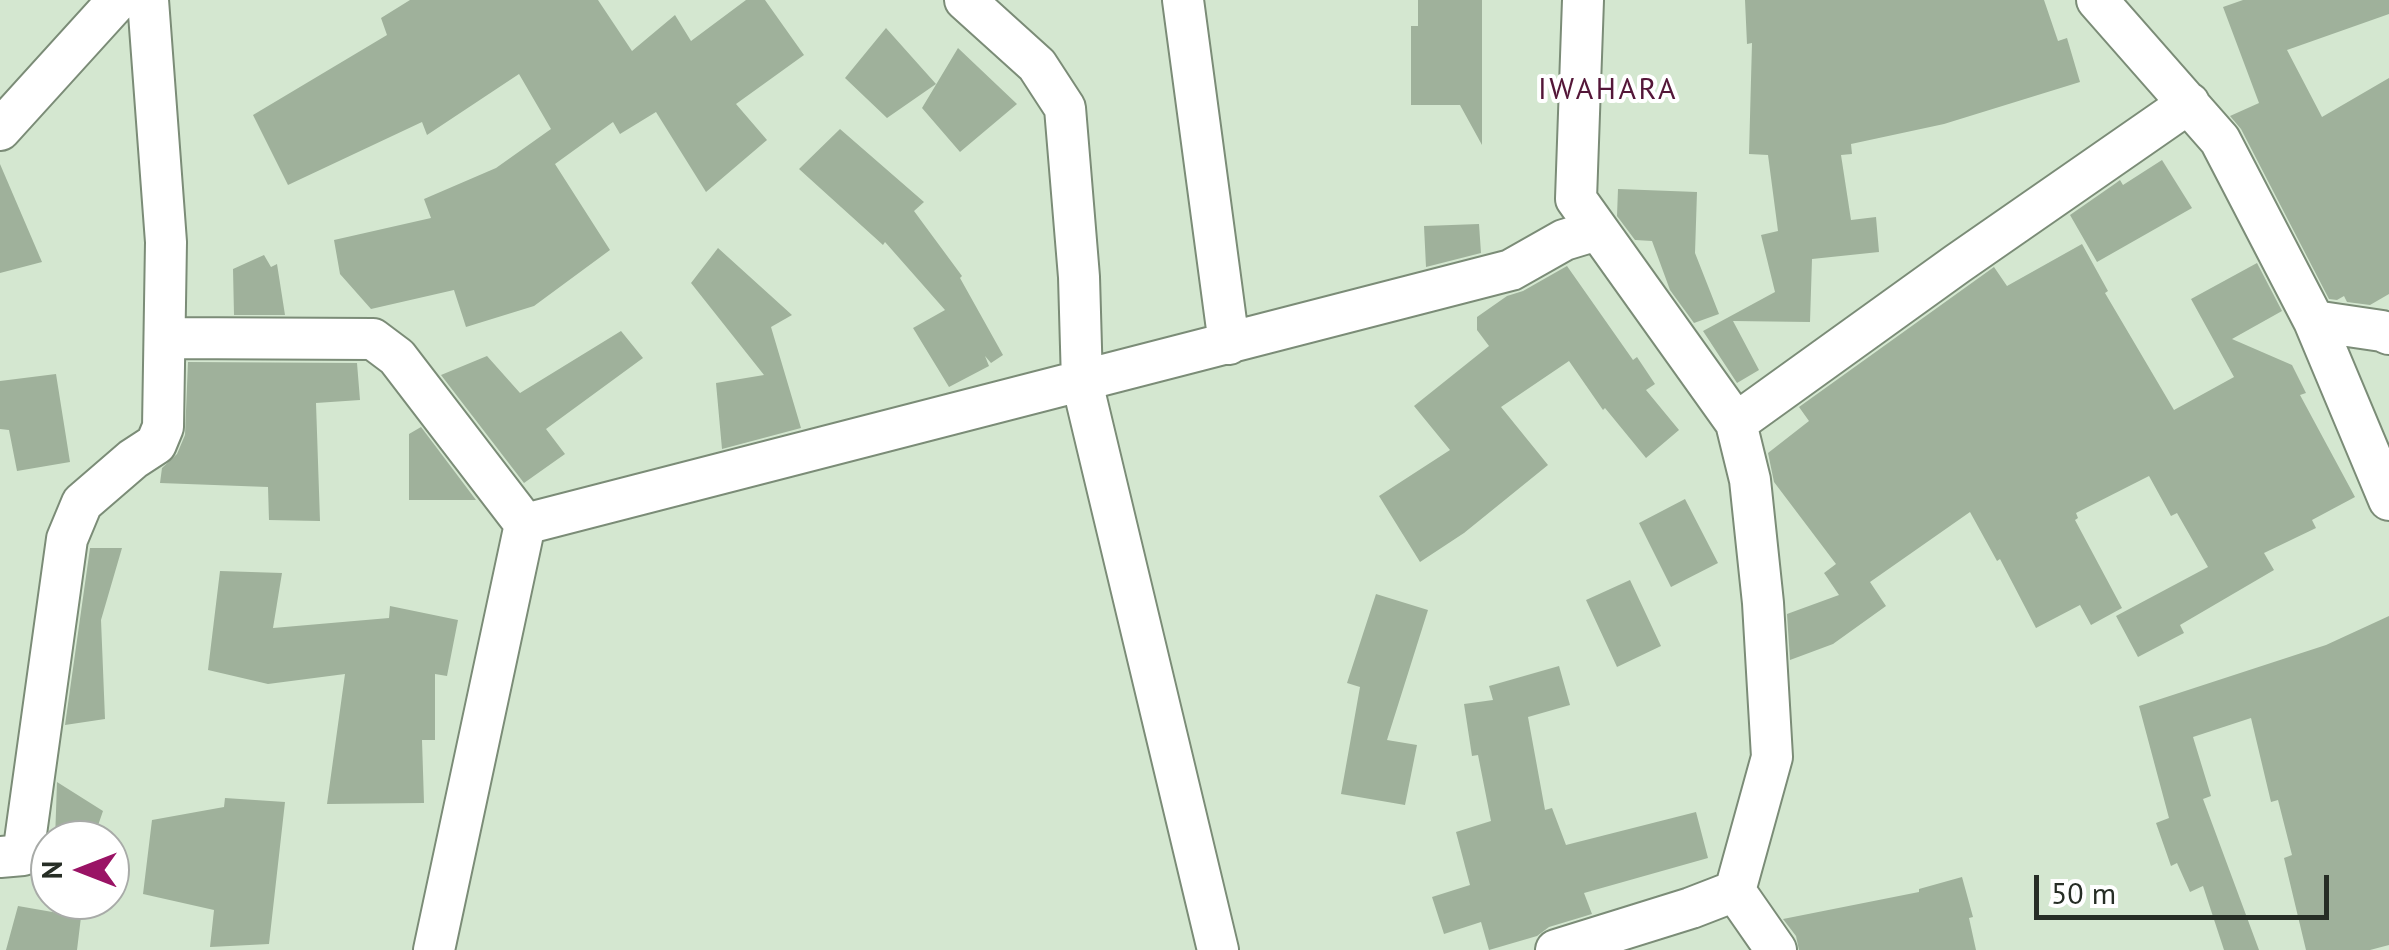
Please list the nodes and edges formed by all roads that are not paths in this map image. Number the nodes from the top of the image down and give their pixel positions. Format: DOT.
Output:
graph roads {
  1 [pos="118,0"];
  2 [pos="148,0"];
  3 [pos="964,0"];
  4 [pos="1182,0"];
  5 [pos="1584,0"];
  6 [pos="2096,0"];
  7 [pos="2189,103"];
  8 [pos="0,130"];
  9 [pos="1597,230"];
  10 [pos="2314,322"];
  11 [pos="2389,334"];
  12 [pos="165,338"];
  13 [pos="1228,344"];
  14 [pos="1082,382"];
  15 [pos="1736,423"];
  16 [pos="2389,500"];
  17 [pos="525,524"];
  18 [pos="0,857"];
  19 [pos="1735,891"];
  20 [pos="434,950"];
  21 [pos="1218,950"];
  22 [pos="1556,950"];
  23 [pos="1776,950"];
  1 -- 8 [label="street"];
  2 -- 12 [label="street"];
  3 -- 14 [label="street"];
  4 -- 13 [label="street"];
  5 -- 9 [label="street"];
  6 -- 7 [label="street"];
  7 -- 10 [label="street"];
  7 -- 15 [label="street"];
  9 -- 13 [label="street"];
  9 -- 15 [label="street"];
  10 -- 11 [label="street"];
  10 -- 16 [label="street"];
  12 -- 17 [label="street"];
  12 -- 18 [label="street"];
  13 -- 14 [label="street"];
  14 -- 17 [label="street"];
  14 -- 21 [label="street"];
  15 -- 19 [label="street"];
  17 -- 20 [label="street"];
  19 -- 22 [label="street"];
  19 -- 23 [label="street"];
}
